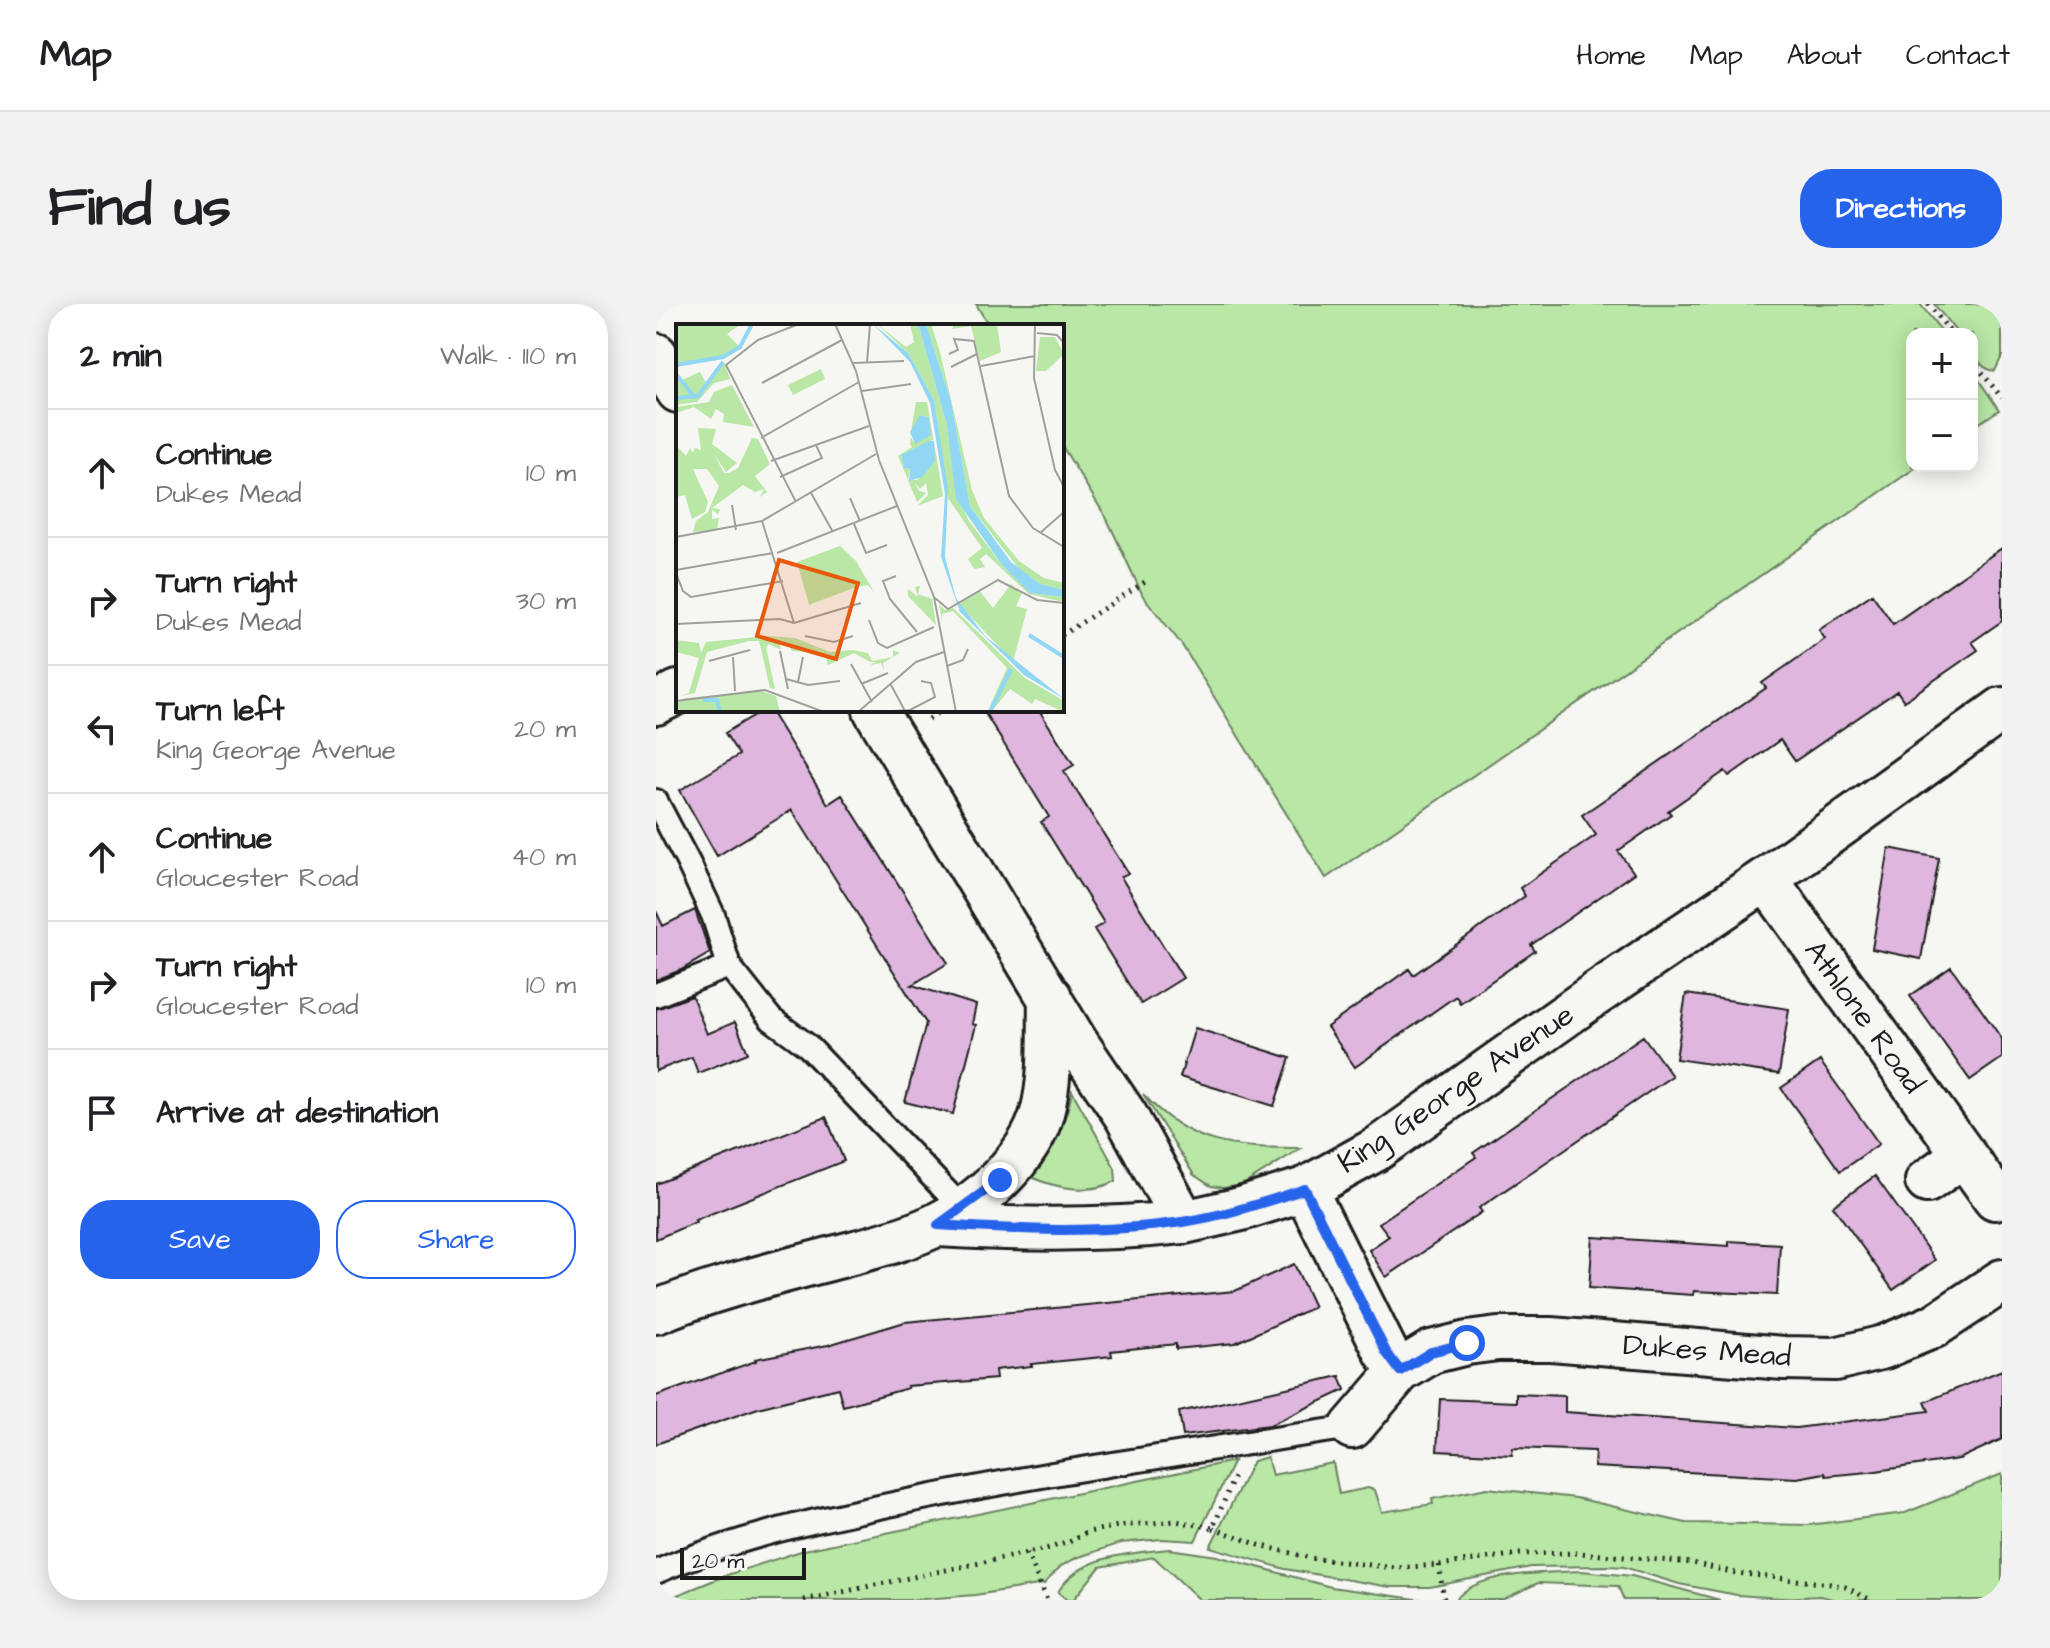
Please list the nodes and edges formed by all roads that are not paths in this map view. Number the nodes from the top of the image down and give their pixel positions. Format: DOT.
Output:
graph roads {
  1 [pos="656,355"];
  2 [pos="676,388"];
  3 [pos="676,693"];
  4 [pos="656,703"];
  5 [pos="2002,709"];
  6 [pos="876,712"];
  7 [pos="656,801"];
  8 [pos="1766,879"];
  9 [pos="729,966"];
  10 [pos="656,995"];
  11 [pos="1050,997"];
  12 [pos="1963,1155"];
  13 [pos="1927,1181"];
  14 [pos="1305,1189"];
  15 [pos="1995,1198"];
  16 [pos="950,1216"];
  17 [pos="1184,1222"];
  18 [pos="2002,1281"];
  19 [pos="656,1312"];
  20 [pos="1400,1371"];
  21 [pos="1352,1427"];
  22 [pos="656,1572"];
  1 -- 2 [label="street"];
  3 -- 4 [label="street"];
  5 -- 8 [label="street, King George Avenue"];
  6 -- 11 [label="street"];
  7 -- 9 [label="lane"];
  8 -- 12 [label="street, Athlone Road"];
  8 -- 14 [label="street, King George Avenue"];
  9 -- 10 [label="lane"];
  9 -- 16 [label="lane"];
  11 -- 16 [label="street"];
  11 -- 17 [label="street"];
  12 -- 13 [label="street"];
  12 -- 15 [label="street, Athlone Road"];
  14 -- 17 [label="street, King George Avenue"];
  14 -- 20 [label="street"];
  16 -- 17 [label="street, King George Avenue"];
  16 -- 19 [label="street"];
  18 -- 20 [label="street, Dukes Mead"];
  20 -- 21 [label="street, Dukes Mead"];
  21 -- 22 [label="lane"];
}
